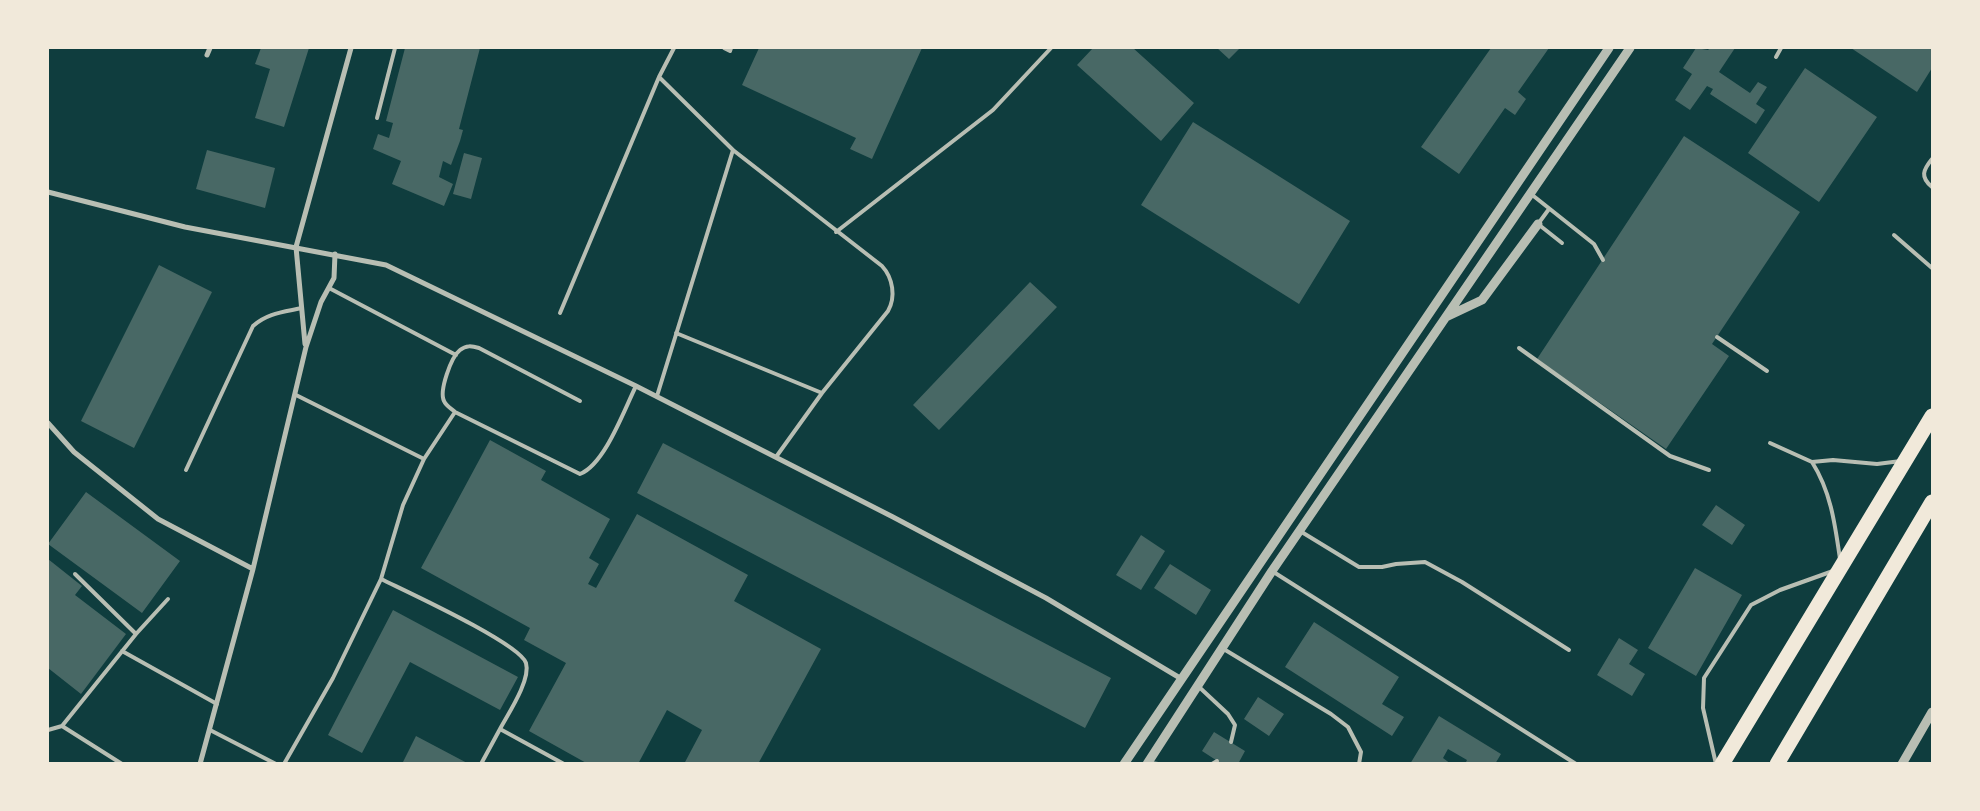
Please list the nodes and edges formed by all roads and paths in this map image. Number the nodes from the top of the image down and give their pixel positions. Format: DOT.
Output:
graph roads {
  1 [pos="210,48"];
  2 [pos="351,48"];
  3 [pos="395,48"];
  4 [pos="674,48"];
  5 [pos="724,48"];
  6 [pos="732,48"];
  7 [pos="1051,48"];
  8 [pos="1609,48"];
  9 [pos="1630,48"];
  10 [pos="1781,48"];
  11 [pos="207,55"];
  12 [pos="1776,57"];
  13 [pos="659,77"];
  14 [pos="377,118"];
  15 [pos="733,150"];
  16 [pos="1932,159"];
  17 [pos="1932,187"];
  18 [pos="48,192"];
  19 [pos="1531,194"];
  20 [pos="1549,209"];
  21 [pos="1538,224"];
  22 [pos="836,232"];
  23 [pos="1894,234"];
  24 [pos="1562,243"];
  25 [pos="296,248"];
  26 [pos="335,254"];
  27 [pos="1603,260"];
  28 [pos="1932,268"];
  29 [pos="329,288"];
  30 [pos="302,308"];
  31 [pos="560,312"];
  32 [pos="1446,317"];
  33 [pos="676,333"];
  34 [pos="1717,337"];
  35 [pos="306,347"];
  36 [pos="1518,348"];
  37 [pos="456,355"];
  38 [pos="1767,371"];
  39 [pos="636,386"];
  40 [pos="822,393"];
  41 [pos="296,395"];
  42 [pos="657,396"];
  43 [pos="580,401"];
  44 [pos="455,412"];
  45 [pos="1932,416"];
  46 [pos="48,423"];
  47 [pos="1770,443"];
  48 [pos="776,458"];
  49 [pos="424,459"];
  50 [pos="1906,460"];
  51 [pos="1812,462"];
  52 [pos="186,470"];
  53 [pos="1709,470"];
  54 [pos="1932,502"];
  55 [pos="1300,531"];
  56 [pos="253,568"];
  57 [pos="1841,568"];
  58 [pos="1272,570"];
  59 [pos="75,574"];
  60 [pos="381,579"];
  61 [pos="168,599"];
  62 [pos="136,634"];
  63 [pos="1222,648"];
  64 [pos="1569,650"];
  65 [pos="122,651"];
  66 [pos="1180,678"];
  67 [pos="1198,686"];
  68 [pos="217,704"];
  69 [pos="1932,712"];
  70 [pos="62,726"];
  71 [pos="500,729"];
  72 [pos="48,730"];
  73 [pos="210,730"];
  74 [pos="1231,742"];
  75 [pos="1217,761"];
  76 [pos="1147,763"];
  77 [pos="122,764"];
  78 [pos="200,764"];
  79 [pos="276,764"];
  80 [pos="284,764"];
  81 [pos="480,764"];
  82 [pos="564,764"];
  83 [pos="1124,764"];
  84 [pos="1158,764"];
  85 [pos="1212,764"];
  86 [pos="1359,764"];
  87 [pos="1576,764"];
  88 [pos="1716,764"];
  89 [pos="1722,764"];
  90 [pos="1776,764"];
  91 [pos="1902,764"];
  1 -- 11 [label="street"];
  2 -- 25 [label="street"];
  3 -- 14 [label="lane"];
  4 -- 13 [label="lane"];
  5 -- 6 [label="lane"];
  7 -- 22 [label="lane"];
  8 -- 66 [label="street"];
  9 -- 19 [label="street"];
  10 -- 12 [label="lane"];
  13 -- 15 [label="lane"];
  13 -- 31 [label="lane"];
  15 -- 22 [label="lane"];
  15 -- 33 [label="lane"];
  16 -- 17 [label="lane"];
  18 -- 25 [label="street"];
  19 -- 20 [label="lane"];
  19 -- 32 [label="street"];
  20 -- 21 [label="lane"];
  20 -- 27 [label="lane"];
  21 -- 24 [label="lane"];
  21 -- 32 [label="street"];
  22 -- 40 [label="lane"];
  23 -- 28 [label="lane"];
  25 -- 26 [label="street"];
  25 -- 30 [label="street"];
  26 -- 29 [label="street"];
  26 -- 39 [label="street"];
  29 -- 35 [label="street"];
  29 -- 37 [label="lane"];
  30 -- 35 [label="street"];
  30 -- 52 [label="lane"];
  32 -- 55 [label="street"];
  33 -- 40 [label="lane"];
  33 -- 42 [label="lane"];
  34 -- 38 [label="lane"];
  35 -- 41 [label="street"];
  36 -- 53 [label="lane"];
  37 -- 43 [label="lane"];
  37 -- 44 [label="lane"];
  39 -- 42 [label="street"];
  39 -- 44 [label="lane"];
  40 -- 48 [label="lane"];
  41 -- 49 [label="lane"];
  41 -- 56 [label="street"];
  42 -- 48 [label="street"];
  44 -- 49 [label="lane"];
  45 -- 50 [label="highway"];
  46 -- 56 [label="street"];
  47 -- 51 [label="lane"];
  48 -- 66 [label="street"];
  49 -- 60 [label="lane"];
  50 -- 51 [label="lane"];
  50 -- 57 [label="highway"];
  51 -- 57 [label="lane"];
  54 -- 90 [label="highway"];
  55 -- 58 [label="street"];
  55 -- 64 [label="lane"];
  56 -- 68 [label="street"];
  57 -- 88 [label="lane"];
  57 -- 89 [label="highway"];
  58 -- 63 [label="street"];
  58 -- 87 [label="lane"];
  59 -- 62 [label="lane"];
  60 -- 71 [label="lane"];
  60 -- 80 [label="lane"];
  61 -- 62 [label="lane"];
  62 -- 65 [label="lane"];
  63 -- 67 [label="street"];
  63 -- 86 [label="lane"];
  65 -- 68 [label="lane"];
  65 -- 70 [label="lane"];
  66 -- 83 [label="street"];
  67 -- 74 [label="lane"];
  67 -- 76 [label="street"];
  68 -- 73 [label="street"];
  69 -- 91 [label="street"];
  70 -- 72 [label="lane"];
  70 -- 77 [label="lane"];
  71 -- 81 [label="lane"];
  71 -- 82 [label="lane"];
  73 -- 78 [label="street"];
  73 -- 79 [label="lane"];
  75 -- 85 [label="lane"];
  76 -- 84 [label="lane"];
}
